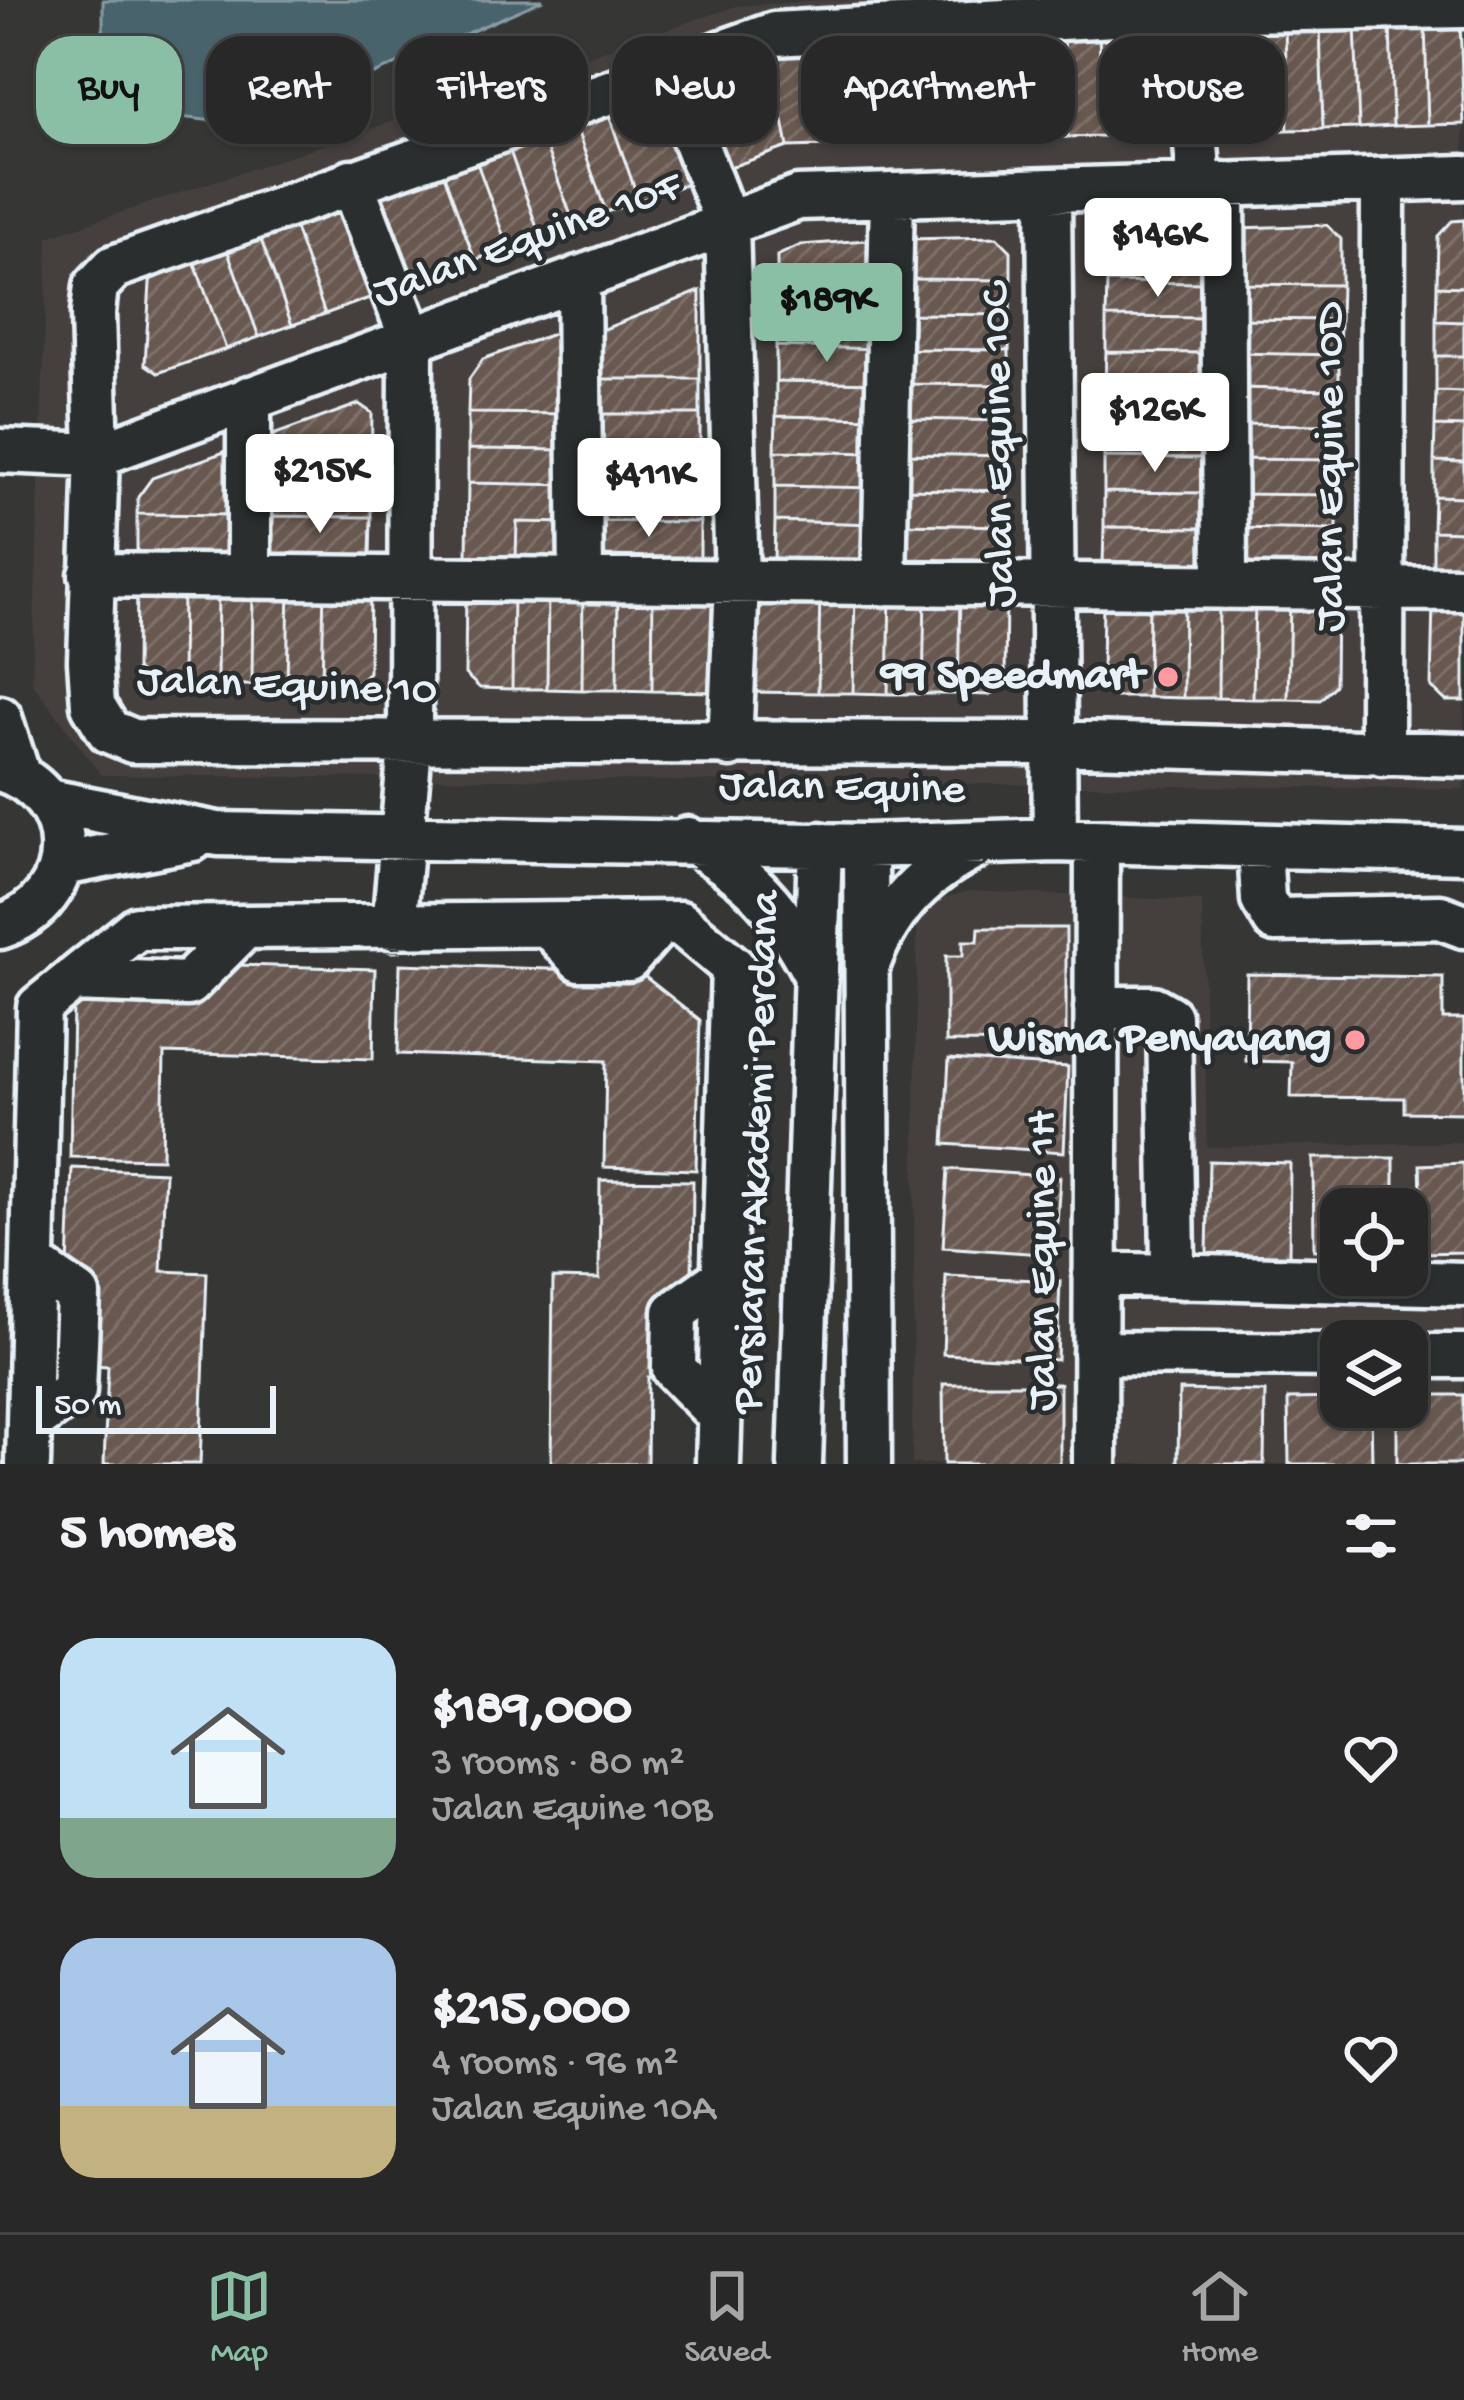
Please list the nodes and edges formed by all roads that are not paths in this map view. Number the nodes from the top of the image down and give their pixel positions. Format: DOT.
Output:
graph roads {
  1 [pos="1464,5"];
  2 [pos="1186,11"];
  3 [pos="768,36"];
  4 [pos="612,89"];
  5 [pos="696,144"];
  6 [pos="1464,177"];
  7 [pos="351,181"];
  8 [pos="1383,181"];
  9 [pos="1211,184"];
  10 [pos="1049,193"];
  11 [pos="892,195"];
  12 [pos="728,224"];
  13 [pos="578,278"];
  14 [pos="411,338"];
  15 [pos="249,398"];
  16 [pos="0,451"];
  17 [pos="97,455"];
  18 [pos="92,575"];
  19 [pos="249,577"];
  20 [pos="410,579"];
  21 [pos="581,580"];
  22 [pos="737,582"];
  23 [pos="884,584"];
  24 [pos="1053,585"];
  25 [pos="1225,587"];
  26 [pos="1385,589"];
  27 [pos="1464,590"];
  28 [pos="0,718"];
  29 [pos="1054,743"];
  30 [pos="410,746"];
  31 [pos="730,746"];
  32 [pos="1382,754"];
  33 [pos="1464,755"];
  34 [pos="22,781"];
  35 [pos="218,834"];
  36 [pos="402,834"];
  37 [pos="687,838"];
  38 [pos="1076,842"];
  39 [pos="985,843"];
  40 [pos="820,844"];
  41 [pos="866,845"];
  42 [pos="1260,846"];
  43 [pos="1464,851"];
  44 [pos="63,864"];
  45 [pos="1464,926"];
  46 [pos="0,927"];
  47 [pos="394,928"];
  48 [pos="816,975"];
  49 [pos="864,975"];
  50 [pos="1096,1008"];
  51 [pos="1096,1274"];
  52 [pos="1182,1277"];
  53 [pos="1464,1284"];
  54 [pos="1095,1353"];
  55 [pos="1320,1355"];
  56 [pos="1428,1356"];
  57 [pos="1464,1356"];
  58 [pos="29,1443"];
  59 [pos="718,1464"];
  60 [pos="800,1464"];
  61 [pos="869,1464"];
  62 [pos="1095,1464"];
  1 -- 2 [label="street, Jalan Equine 10"];
  2 -- 3 [label="street, Jalan Equine 10"];
  2 -- 9 [label="street"];
  4 -- 7 [label="street, Jalan Equine 10"];
  5 -- 12 [label="street"];
  6 -- 8 [label="street, Jalan Equine 10F"];
  7 -- 14 [label="street"];
  7 -- 17 [label="street, Jalan Equine 10"];
  8 -- 9 [label="street, Jalan Equine 10F"];
  8 -- 26 [label="street, Jalan Equine 10D"];
  9 -- 10 [label="street, Jalan Equine 10F"];
  9 -- 25 [label="street"];
  10 -- 11 [label="street, Jalan Equine 10F"];
  10 -- 24 [label="street, Jalan Equine 10C"];
  11 -- 12 [label="street, Jalan Equine 10F"];
  11 -- 23 [label="street"];
  12 -- 13 [label="street, Jalan Equine 10F"];
  12 -- 22 [label="street"];
  13 -- 14 [label="street, Jalan Equine 10F"];
  13 -- 21 [label="street"];
  14 -- 15 [label="street, Jalan Equine 10F"];
  14 -- 20 [label="street"];
  15 -- 17 [label="street, Jalan Equine 10F"];
  15 -- 19 [label="street"];
  16 -- 17 [label="street, Jalan Equine 10F"];
  17 -- 18 [label="street, Jalan Equine 10"];
  18 -- 19 [label="street"];
  18 -- 30 [label="street, Jalan Equine 10"];
  19 -- 20 [label="street"];
  20 -- 21 [label="street"];
  20 -- 30 [label="street"];
  21 -- 22 [label="street"];
  22 -- 23 [label="street"];
  22 -- 31 [label="street"];
  23 -- 24 [label="street"];
  24 -- 25 [label="street"];
  24 -- 29 [label="street, Jalan Equine 10C"];
  25 -- 26 [label="street"];
  26 -- 27 [label="street"];
  26 -- 32 [label="street, Jalan Equine 10D"];
  28 -- 34 [label="street"];
  29 -- 31 [label="street, Jalan Equine 10"];
  29 -- 32 [label="street, Jalan Equine 10"];
  29 -- 38 [label="street, Jalan Equine 10C"];
  30 -- 31 [label="street, Jalan Equine 10"];
  30 -- 36 [label="street"];
  32 -- 33 [label="street, Jalan Equine 10"];
  34 -- 35 [label="street, Jalan Equine"];
  34 -- 44 [label="street"];
  35 -- 36 [label="street, Jalan Equine"];
  35 -- 44 [label="street, Jalan Equine"];
  36 -- 37 [label="street, Jalan Equine"];
  36 -- 47 [label="street"];
  37 -- 40 [label="street, Jalan Equine"];
  37 -- 48 [label="street"];
  38 -- 39 [label="street, Jalan Equine"];
  38 -- 42 [label="street, Jalan Equine"];
  38 -- 50 [label="street, Jalan Equine 1H"];
  39 -- 41 [label="street, Jalan Equine"];
  39 -- 49 [label="street"];
  40 -- 41 [label="street, Jalan Equine"];
  40 -- 48 [label="street, Persiaran Akademi Perdana"];
  41 -- 49 [label="street"];
  42 -- 43 [label="street, Jalan Equine"];
  42 -- 45 [label="street"];
  44 -- 46 [label="street"];
  47 -- 58 [label="street"];
  47 -- 59 [label="street"];
  48 -- 60 [label="street, Persiaran Akademi Perdana"];
  49 -- 61 [label="street"];
  50 -- 51 [label="street, Jalan Equine 1H"];
  50 -- 52 [label="street"];
  51 -- 52 [label="street"];
  51 -- 54 [label="street, Jalan Equine 1H"];
  52 -- 53 [label="street"];
  54 -- 55 [label="street"];
  54 -- 62 [label="street, Jalan Equine 1H"];
  56 -- 57 [label="street"];
}
